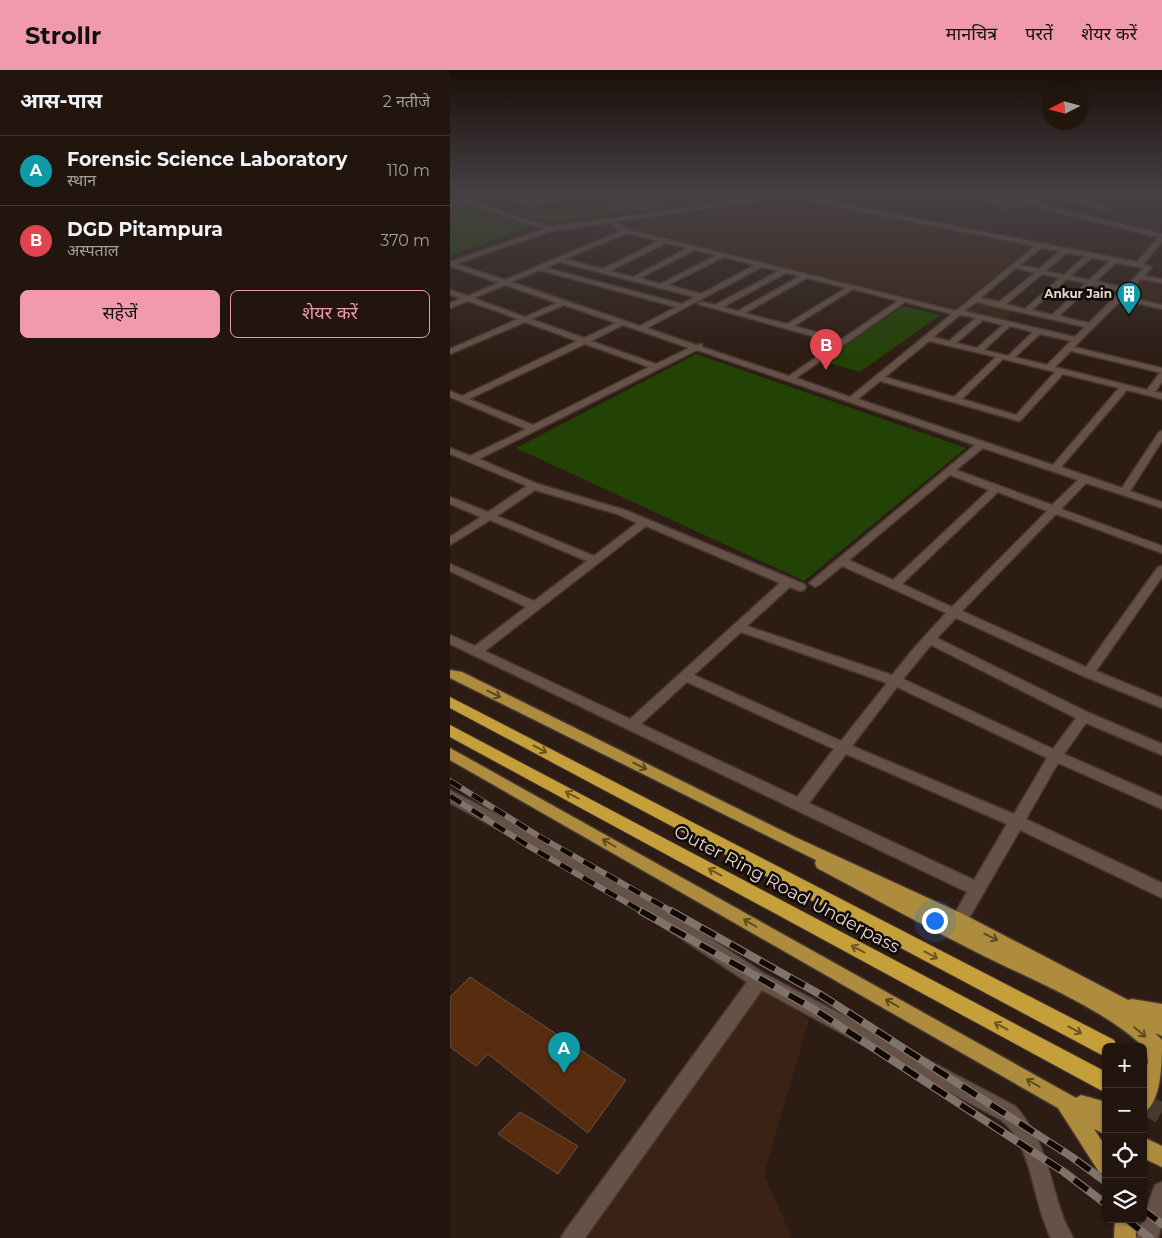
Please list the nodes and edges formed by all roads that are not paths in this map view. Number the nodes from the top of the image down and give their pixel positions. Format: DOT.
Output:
graph roads {
  1 [pos="473,251"];
  2 [pos="487,251"];
  3 [pos="581,251"];
  4 [pos="645,251"];
  5 [pos="689,251"];
  6 [pos="704,251"];
  7 [pos="1033,251"];
  8 [pos="1065,251"];
  9 [pos="1150,251"];
  10 [pos="723,255"];
  11 [pos="1090,255"];
  12 [pos="450,259"];
  13 [pos="559,260"];
  14 [pos="582,260"];
  15 [pos="1115,260"];
  16 [pos="450,264"];
  17 [pos="574,264"];
  18 [pos="760,264"];
  19 [pos="1138,265"];
  20 [pos="1014,266"];
  21 [pos="540,268"];
  22 [pos="604,271"];
  23 [pos="784,271"];
  24 [pos="1038,272"];
  25 [pos="806,276"];
  26 [pos="1140,276"];
  27 [pos="1063,277"];
  28 [pos="634,279"];
  29 [pos="1162,281"];
  30 [pos="507,283"];
  31 [pos="1090,283"];
  32 [pos="661,286"];
  33 [pos="852,287"];
  34 [pos="1126,290"];
  35 [pos="450,292"];
  36 [pos="1119,297"];
  37 [pos="470,299"];
  38 [pos="974,299"];
  39 [pos="702,300"];
  40 [pos="904,300"];
  41 [pos="564,302"];
  42 [pos="1000,305"];
  43 [pos="450,306"];
  44 [pos="682,306"];
  45 [pos="1162,307"];
  46 [pos="716,308"];
  47 [pos="1027,311"];
  48 [pos="958,313"];
  49 [pos="738,314"];
  50 [pos="982,317"];
  51 [pos="1054,317"];
  52 [pos="522,320"];
  53 [pos="624,322"];
  54 [pos="1008,324"];
  55 [pos="1091,326"];
  56 [pos="788,327"];
  57 [pos="642,328"];
  58 [pos="1038,330"];
  59 [pos="927,338"];
  60 [pos="1077,340"];
  61 [pos="583,341"];
  62 [pos="844,342"];
  63 [pos="950,344"];
  64 [pos="699,346"];
  65 [pos="1069,348"];
  66 [pos="978,351"];
  67 [pos="450,352"];
  68 [pos="1006,358"];
  69 [pos="656,367"];
  70 [pos="1049,368"];
  71 [pos="1061,371"];
  72 [pos="1162,371"];
  73 [pos="1162,376"];
  74 [pos="791,378"];
  75 [pos="878,378"];
  76 [pos="1125,387"];
  77 [pos="1149,393"];
  78 [pos="450,394"];
  79 [pos="1162,396"];
  80 [pos="462,399"];
  81 [pos="853,399"];
  82 [pos="956,400"];
  83 [pos="534,428"];
  84 [pos="1162,434"];
  85 [pos="983,443"];
  86 [pos="450,450"];
  87 [pos="472,459"];
  88 [pos="1055,468"];
  89 [pos="948,471"];
  90 [pos="1085,478"];
  91 [pos="534,486"];
  92 [pos="991,486"];
  93 [pos="1124,492"];
  94 [pos="450,500"];
  95 [pos="1162,505"];
  96 [pos="1055,510"];
  97 [pos="489,516"];
  98 [pos="645,522"];
  99 [pos="450,542"];
  100 [pos="1162,550"];
  101 [pos="595,560"];
  102 [pos="841,562"];
  103 [pos="450,567"];
  104 [pos="1162,569"];
  105 [pos="788,582"];
  106 [pos="815,583"];
  107 [pos="894,585"];
  108 [pos="800,587"];
  109 [pos="535,606"];
  110 [pos="953,613"];
  111 [pos="738,627"];
  112 [pos="450,639"];
  113 [pos="929,639"];
  114 [pos="476,652"];
  115 [pos="1088,673"];
  116 [pos="450,674"];
  117 [pos="685,676"];
  118 [pos="895,681"];
  119 [pos="450,702"];
  120 [pos="1162,703"];
  121 [pos="1084,716"];
  122 [pos="631,726"];
  123 [pos="450,730"];
  124 [pos="844,748"];
  125 [pos="1162,750"];
  126 [pos="450,753"];
  127 [pos="1054,756"];
  128 [pos="450,796"];
  129 [pos="1162,803"];
  130 [pos="798,806"];
  131 [pos="1018,822"];
  132 [pos="790,840"];
  133 [pos="976,889"];
  134 [pos="1162,891"];
  135 [pos="959,920"];
  136 [pos="759,980"];
  137 [pos="1122,1005"];
  138 [pos="1162,1012"];
  139 [pos="1162,1028"];
  140 [pos="1102,1044"];
  141 [pos="1102,1081"];
  142 [pos="1147,1098"];
  143 [pos="1064,1101"];
  144 [pos="1102,1111"];
  145 [pos="1102,1123"];
  146 [pos="1147,1149"];
  147 [pos="1162,1157"];
  148 [pos="1102,1159"];
  149 [pos="1162,1192"];
  150 [pos="1125,1223"];
  151 [pos="572,1238"];
  152 [pos="1062,1238"];
  153 [pos="1125,1238"];
  154 [pos="1148,1238"];
  1 -- 12 [label="street"];
  2 -- 16 [label="street"];
  3 -- 13 [label="street"];
  4 -- 22 [label="street"];
  5 -- 28 [label="street"];
  6 -- 10 [label="street"];
  7 -- 20 [label="street"];
  8 -- 11 [label="street"];
  8 -- 24 [label="street"];
  9 -- 19 [label="street"];
  10 -- 18 [label="street"];
  10 -- 32 [label="street"];
  11 -- 15 [label="street"];
  11 -- 27 [label="street"];
  13 -- 17 [label="street"];
  13 -- 21 [label="street"];
  14 -- 17 [label="street"];
  15 -- 19 [label="street"];
  15 -- 31 [label="street"];
  16 -- 30 [label="street"];
  17 -- 22 [label="street"];
  18 -- 23 [label="street"];
  18 -- 39 [label="street"];
  19 -- 26 [label="street"];
  20 -- 24 [label="street"];
  20 -- 38 [label="street"];
  21 -- 30 [label="street"];
  21 -- 44 [label="street"];
  22 -- 28 [label="street"];
  23 -- 25 [label="street"];
  23 -- 46 [label="street"];
  24 -- 27 [label="street"];
  24 -- 42 [label="street"];
  25 -- 33 [label="street"];
  25 -- 49 [label="street"];
  26 -- 29 [label="street"];
  26 -- 34 [label="street"];
  27 -- 31 [label="street"];
  27 -- 47 [label="street"];
  28 -- 32 [label="street"];
  30 -- 37 [label="street"];
  30 -- 41 [label="street"];
  31 -- 34 [label="street"];
  31 -- 51 [label="street"];
  32 -- 39 [label="street"];
  33 -- 40 [label="street"];
  33 -- 56 [label="street"];
  34 -- 36 [label="street"];
  35 -- 37 [label="street"];
  36 -- 45 [label="street"];
  36 -- 55 [label="street"];
  37 -- 43 [label="street"];
  37 -- 52 [label="street"];
  38 -- 42 [label="street"];
  38 -- 48 [label="street"];
  39 -- 44 [label="street"];
  39 -- 46 [label="street"];
  40 -- 48 [label="street"];
  40 -- 62 [label="street"];
  41 -- 52 [label="street"];
  41 -- 53 [label="street"];
  42 -- 47 [label="street"];
  44 -- 57 [label="street"];
  46 -- 49 [label="street"];
  47 -- 51 [label="street"];
  48 -- 50 [label="street"];
  48 -- 59 [label="street"];
  49 -- 56 [label="street"];
  50 -- 54 [label="street"];
  50 -- 63 [label="street"];
  51 -- 55 [label="street"];
  52 -- 61 [label="street"];
  52 -- 67 [label="street"];
  53 -- 57 [label="street"];
  53 -- 61 [label="street"];
  54 -- 58 [label="street"];
  54 -- 66 [label="street"];
  55 -- 60 [label="street"];
  56 -- 62 [label="street"];
  57 -- 64 [label="street"];
  58 -- 60 [label="street"];
  58 -- 68 [label="street"];
  59 -- 63 [label="street"];
  59 -- 75 [label="street"];
  60 -- 65 [label="street"];
  61 -- 69 [label="street"];
  61 -- 80 [label="street"];
  62 -- 74 [label="street"];
  63 -- 66 [label="street"];
  64 -- 69 [label="street"];
  64 -- 74 [label="street"];
  65 -- 70 [label="street"];
  65 -- 72 [label="street"];
  66 -- 68 [label="street"];
  68 -- 70 [label="street"];
  68 -- 82 [label="street"];
  69 -- 83 [label="street"];
  70 -- 71 [label="street"];
  71 -- 76 [label="street"];
  71 -- 82 [label="street"];
  73 -- 77 [label="street"];
  74 -- 81 [label="street"];
  75 -- 81 [label="street"];
  75 -- 82 [label="street"];
  76 -- 77 [label="street"];
  76 -- 88 [label="street"];
  77 -- 79 [label="street"];
  78 -- 80 [label="street"];
  80 -- 83 [label="street"];
  81 -- 85 [label="street"];
  83 -- 87 [label="street"];
  84 -- 93 [label="street"];
  85 -- 88 [label="street"];
  85 -- 89 [label="street"];
  86 -- 87 [label="street"];
  87 -- 91 [label="street"];
  88 -- 90 [label="street"];
  89 -- 92 [label="street"];
  89 -- 102 [label="street"];
  90 -- 93 [label="street"];
  90 -- 96 [label="street"];
  91 -- 97 [label="street"];
  91 -- 98 [label="street"];
  92 -- 96 [label="street"];
  92 -- 107 [label="street"];
  93 -- 95 [label="street"];
  94 -- 97 [label="street"];
  96 -- 100 [label="street"];
  96 -- 110 [label="street"];
  97 -- 99 [label="street"];
  97 -- 101 [label="street"];
  98 -- 101 [label="street"];
  98 -- 105 [label="street"];
  101 -- 109 [label="street"];
  102 -- 106 [label="street"];
  102 -- 107 [label="street"];
  103 -- 109 [label="street"];
  104 -- 115 [label="street"];
  105 -- 108 [label="street"];
  105 -- 111 [label="street"];
  107 -- 110 [label="street"];
  109 -- 114 [label="street"];
  110 -- 113 [label="street"];
  110 -- 115 [label="street"];
  111 -- 117 [label="street"];
  111 -- 118 [label="street"];
  112 -- 114 [label="street"];
  113 -- 118 [label="street"];
  113 -- 121 [label="street"];
  114 -- 122 [label="street"];
  115 -- 120 [label="street"];
  116 -- 132 [label="main road, one-way"];
  117 -- 122 [label="street"];
  117 -- 124 [label="street"];
  118 -- 124 [label="street"];
  118 -- 127 [label="street"];
  119 -- 140 [label="highway, Outer Ring Road Underpass, one-way"];
  121 -- 125 [label="street"];
  121 -- 127 [label="street"];
  122 -- 130 [label="street"];
  141 -- 123 [label="highway, Outer Ring Road Underpass, one-way"];
  124 -- 130 [label="street"];
  124 -- 131 [label="street"];
  143 -- 126 [label="main road, one-way"];
  127 -- 129 [label="street"];
  127 -- 131 [label="street"];
  128 -- 136 [label="street"];
  130 -- 133 [label="street"];
  131 -- 133 [label="street"];
  131 -- 134 [label="street"];
  132 -- 135 [label="main road"];
  132 -- 142 [label="main road, one-way"];
  133 -- 135 [label="street"];
  135 -- 137 [label="main road, one-way"];
  136 -- 151 [label="street"];
  136 -- 152 [label="street"];
  137 -- 138 [label="main road"];
  137 -- 139 [label="main road"];
  143 -- 144 [label="main road"];
  143 -- 145 [label="main road"];
  143 -- 148 [label="main road"];
  146 -- 147 [label="main road"];
  149 -- 154 [label="street"];
  150 -- 153 [label="main road"];
}
